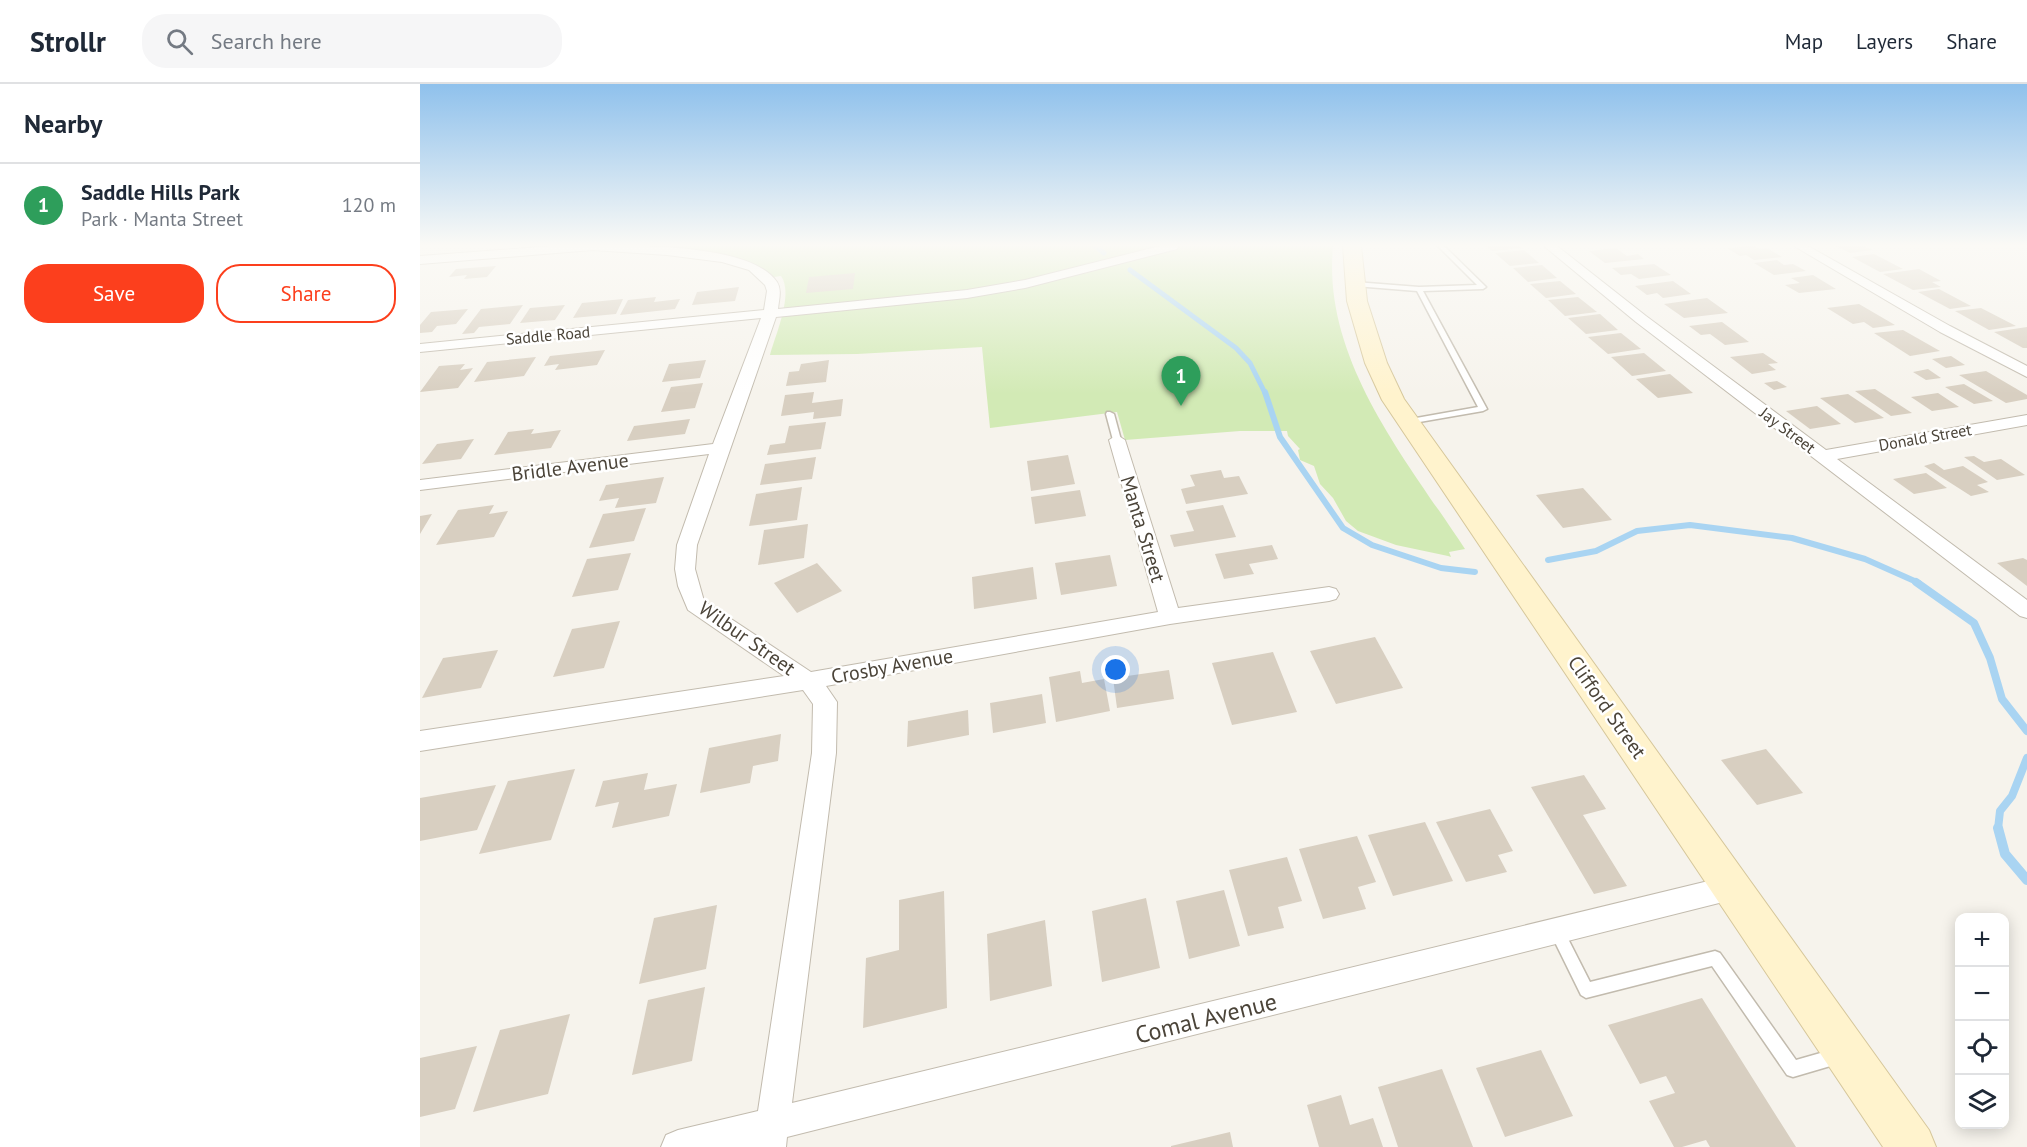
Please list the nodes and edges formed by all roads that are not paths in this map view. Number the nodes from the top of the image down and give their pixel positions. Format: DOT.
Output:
graph roads {
  1 [pos="773,296"];
  2 [pos="954,296"];
  3 [pos="1356,296"];
  4 [pos="1423,296"];
  5 [pos="1612,296"];
  6 [pos="1887,296"];
  7 [pos="770,314"];
  8 [pos="420,348"];
  9 [pos="2027,372"];
  10 [pos="1110,414"];
  11 [pos="2027,420"];
  12 [pos="1408,422"];
  13 [pos="1117,440"];
  14 [pos="720,448"];
  15 [pos="1822,456"];
  16 [pos="420,485"];
  17 [pos="1329,594"];
  18 [pos="2027,611"];
  19 [pos="1170,617"];
  20 [pos="808,681"];
  21 [pos="420,741"];
  22 [pos="1733,888"];
  23 [pos="1556,931"];
  24 [pos="1847,1053"];
  25 [pos="770,1136"];
  26 [pos="678,1147"];
  27 [pos="1912,1147"];
  1 -- 7 [label="street, Wilbur Street"];
  2 -- 7 [label="street, Saddle Road"];
  3 -- 12 [label="main road, Clifford Street"];
  4 -- 12 [label="lane"];
  5 -- 15 [label="street, Jay Street"];
  6 -- 9 [label="street"];
  7 -- 8 [label="street, Saddle Road"];
  7 -- 14 [label="street, Wilbur Street"];
  10 -- 13 [label="lane"];
  11 -- 15 [label="street, Donald Street"];
  12 -- 22 [label="main road, Clifford Street"];
  13 -- 19 [label="street, Manta Street"];
  14 -- 16 [label="street, Bridle Avenue"];
  14 -- 20 [label="street, Wilbur Street"];
  15 -- 18 [label="street, Jay Street"];
  17 -- 19 [label="street, Crosby Avenue"];
  19 -- 20 [label="street, Crosby Avenue"];
  20 -- 21 [label="street, Crosby Avenue"];
  20 -- 25 [label="street, Wilbur Street"];
  22 -- 23 [label="street, Comal Avenue"];
  22 -- 24 [label="main road, Clifford Street"];
  23 -- 24 [label="lane"];
  23 -- 25 [label="street, Comal Avenue"];
  24 -- 27 [label="main road, Clifford Street"];
  25 -- 26 [label="street, Comal Avenue"];
}
